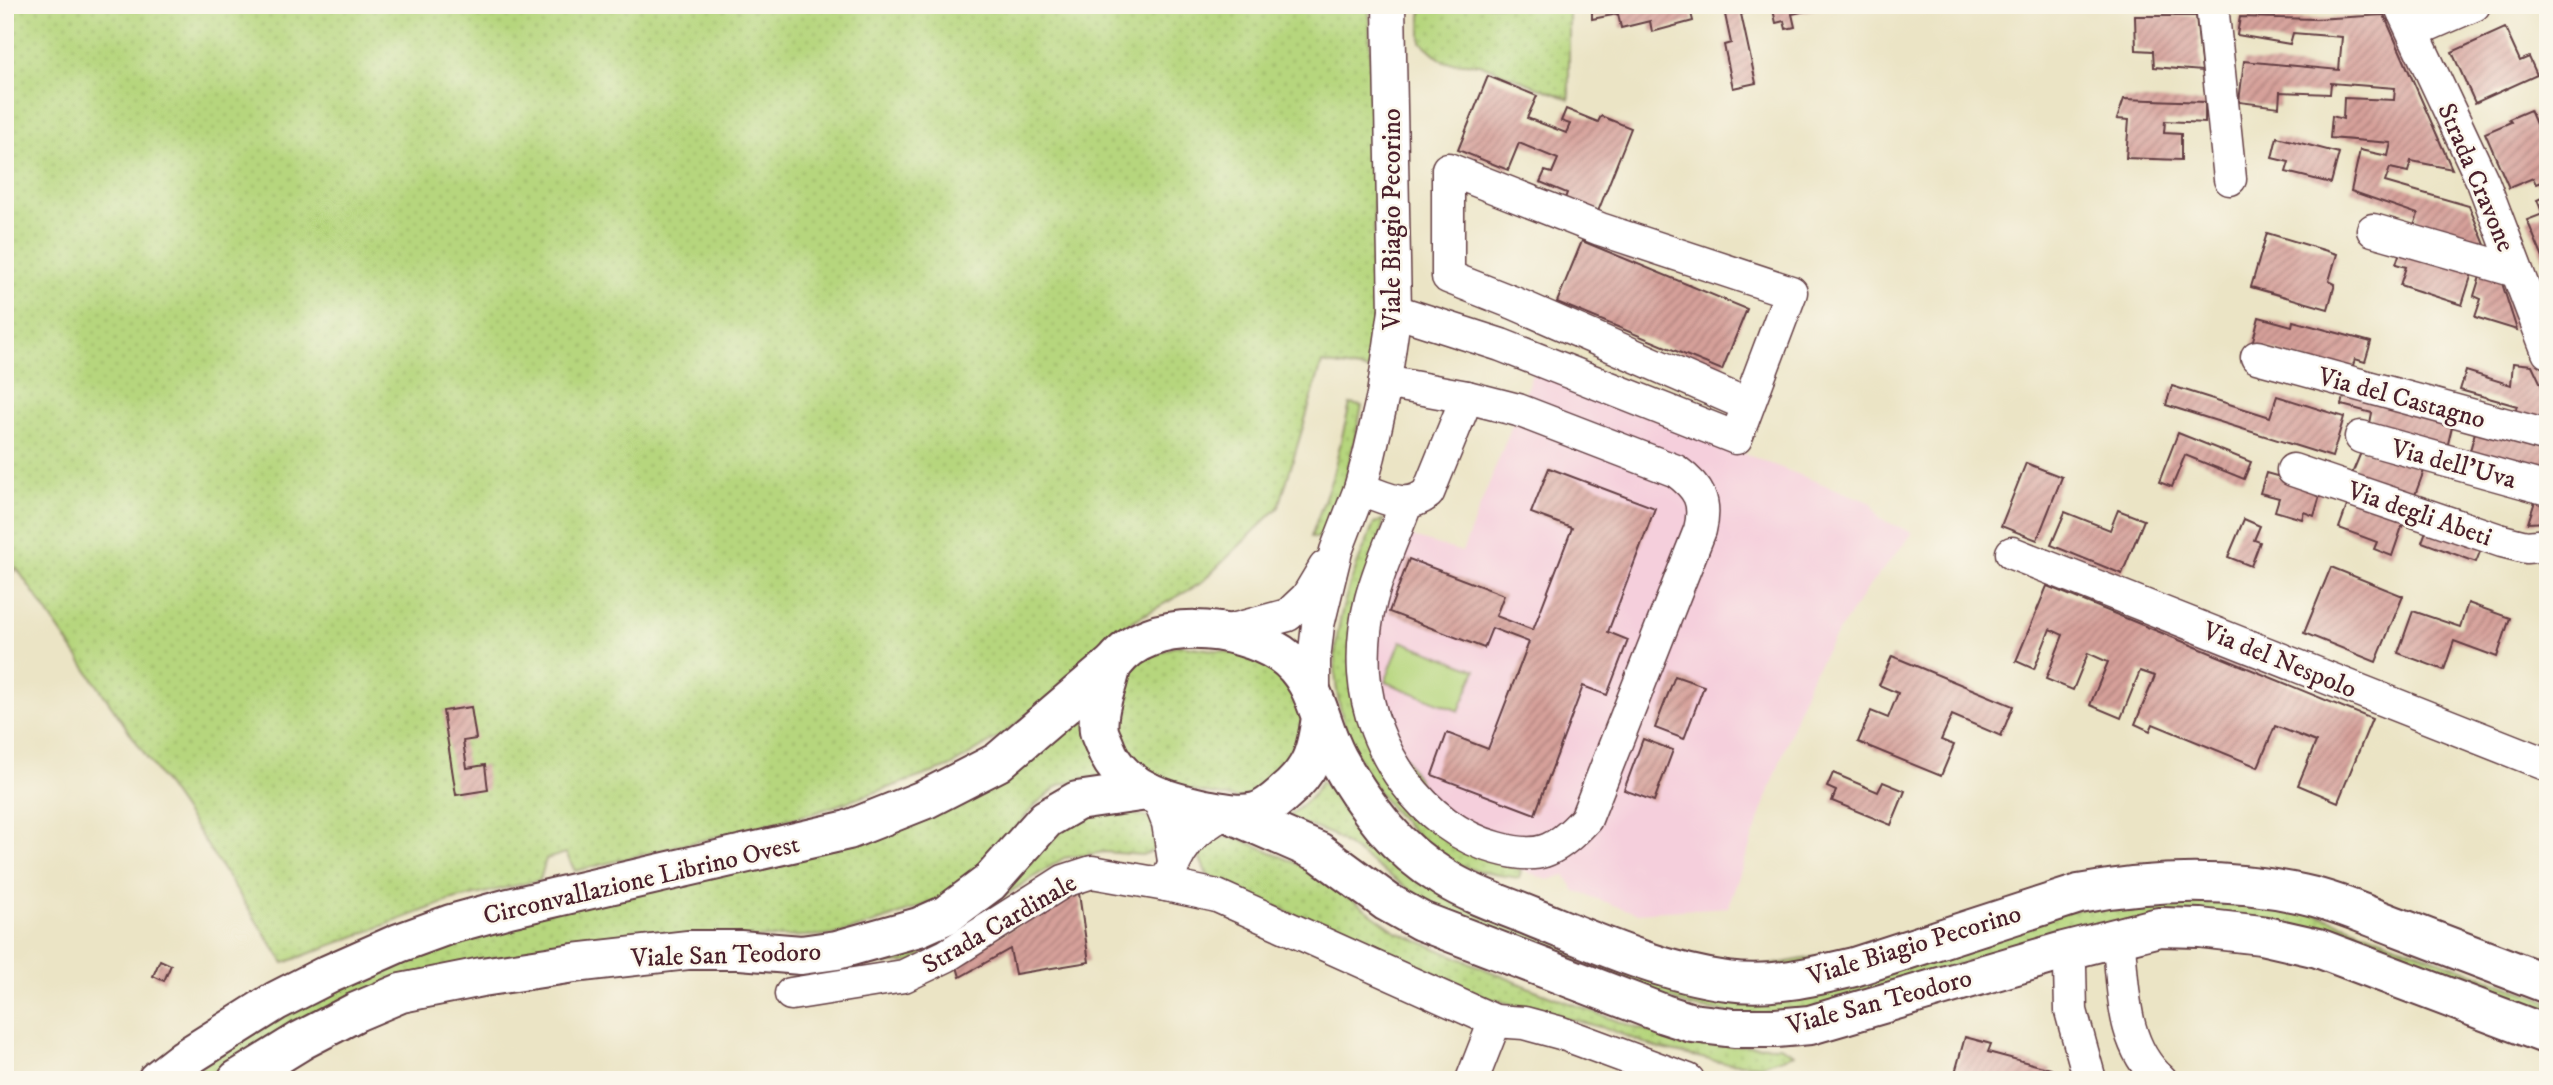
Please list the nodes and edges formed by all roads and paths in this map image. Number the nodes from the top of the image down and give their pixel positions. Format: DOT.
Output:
graph roads {
  1 [pos="1389,5"];
  2 [pos="2212,5"];
  3 [pos="2474,5"];
  4 [pos="2407,18"];
  5 [pos="2230,179"];
  6 [pos="2373,230"];
  7 [pos="2516,271"];
  8 [pos="1395,311"];
  9 [pos="2548,352"];
  10 [pos="2257,357"];
  11 [pos="1385,382"];
  12 [pos="1467,397"];
  13 [pos="1748,405"];
  14 [pos="2548,436"];
  15 [pos="2361,438"];
  16 [pos="2293,470"];
  17 [pos="1360,489"];
  18 [pos="2548,489"];
  19 [pos="1405,505"];
  20 [pos="2548,545"];
  21 [pos="1336,551"];
  22 [pos="2012,554"];
  23 [pos="1225,632"];
  24 [pos="1114,663"];
  25 [pos="1318,705"];
  26 [pos="2548,765"];
  27 [pos="1152,794"];
  28 [pos="1230,814"];
  29 [pos="1170,873"];
  30 [pos="2118,936"];
  31 [pos="2064,951"];
  32 [pos="2548,984"];
  33 [pos="791,994"];
  34 [pos="1495,1021"];
  35 [pos="2548,1035"];
  36 [pos="2160,1075"];
  37 [pos="157,1080"];
  38 [pos="237,1080"];
  39 [pos="1472,1080"];
  40 [pos="1688,1080"];
  41 [pos="2090,1080"];
  1 -- 8 [label="street, Viale Biagio Pecorino"];
  2 -- 5 [label="street"];
  3 -- 4 [label="street"];
  4 -- 7 [label="street, Strada Cravone"];
  6 -- 7 [label="street"];
  7 -- 9 [label="street, Strada Cravone"];
  8 -- 11 [label="street, Viale Biagio Pecorino"];
  8 -- 13 [label="street"];
  10 -- 14 [label="street, Via del Castagno"];
  11 -- 12 [label="street"];
  11 -- 17 [label="street, Viale Biagio Pecorino"];
  12 -- 19 [label="street"];
  12 -- 19 [label="street"];
  13 -- 13 [label="street"];
  15 -- 18 [label="street, Via dell'Uva"];
  16 -- 20 [label="street, Via degli Abeti"];
  17 -- 19 [label="street"];
  17 -- 21 [label="street, Viale Biagio Pecorino"];
  21 -- 23 [label="street"];
  21 -- 25 [label="street"];
  22 -- 26 [label="street, Via del Nespolo"];
  23 -- 24 [label="main road"];
  23 -- 25 [label="main road"];
  24 -- 27 [label="main road"];
  24 -- 37 [label="main road, Circonvallazione Librino Ovest"];
  25 -- 28 [label="main road"];
  25 -- 32 [label="main road, Viale Biagio Pecorino"];
  27 -- 28 [label="main road"];
  27 -- 29 [label="street"];
  27 -- 38 [label="main road, Viale San Teodoro"];
  28 -- 29 [label="street"];
  28 -- 31 [label="main road, Viale San Teodoro"];
  29 -- 33 [label="street, Strada Cardinale"];
  29 -- 34 [label="street, Strada Cardinale"];
  30 -- 31 [label="main road, Viale San Teodoro"];
  30 -- 35 [label="main road, Viale San Teodoro"];
  30 -- 36 [label="street"];
  31 -- 41 [label="street"];
  34 -- 39 [label="street"];
  34 -- 40 [label="street, Strada Cardinale"];
}
